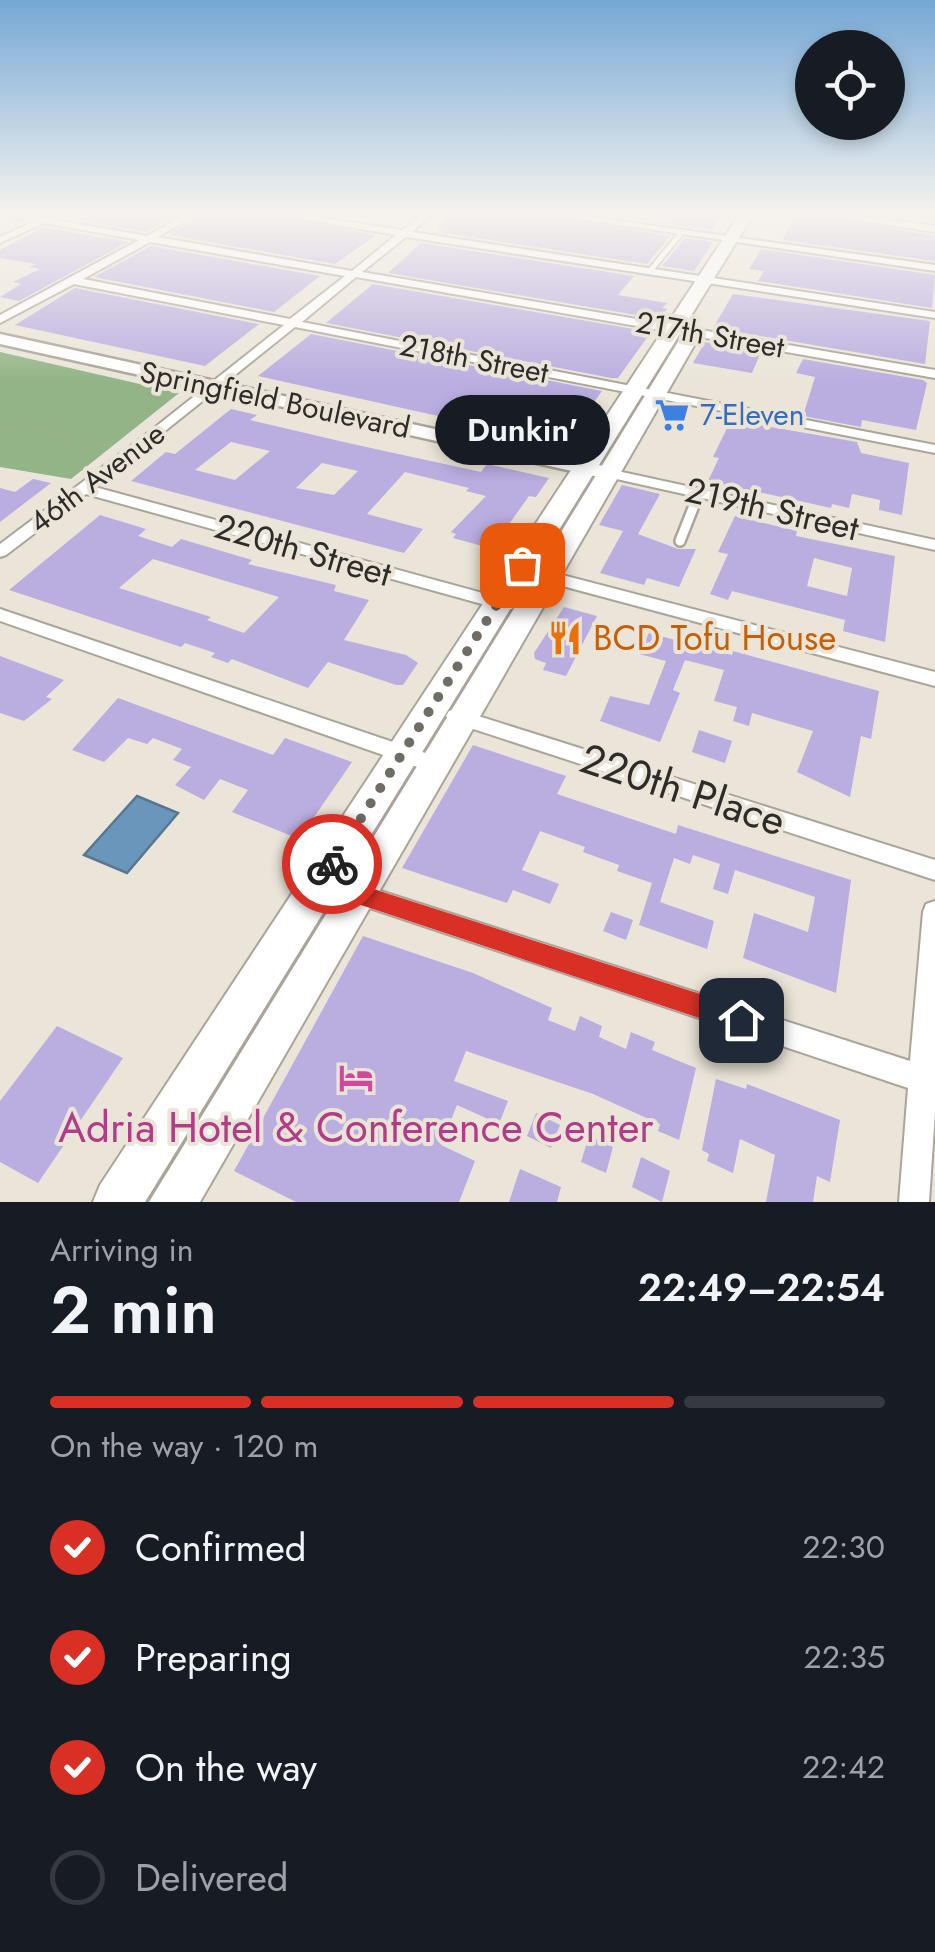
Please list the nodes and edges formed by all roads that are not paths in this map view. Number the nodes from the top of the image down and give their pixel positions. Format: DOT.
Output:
graph roads {
  1 [pos="89,271"];
  2 [pos="336,271"];
  3 [pos="357,271"];
  4 [pos="644,271"];
  5 [pos="719,271"];
  6 [pos="650,272"];
  7 [pos="353,274"];
  8 [pos="72,280"];
  9 [pos="713,281"];
  10 [pos="935,316"];
  11 [pos="0,320"];
  12 [pos="292,323"];
  13 [pos="683,331"];
  14 [pos="0,339"];
  15 [pos="935,374"];
  16 [pos="212,387"];
  17 [pos="645,392"];
  18 [pos="935,448"];
  19 [pos="597,470"];
  20 [pos="81,481"];
  21 [pos="699,493"];
  22 [pos="680,541"];
  23 [pos="935,545"];
  24 [pos="0,552"];
  25 [pos="533,573"];
  26 [pos="512,607"];
  27 [pos="0,616"];
  28 [pos="935,679"];
  29 [pos="446,713"];
  30 [pos="417,759"];
  31 [pos="935,870"];
  32 [pos="339,888"];
  33 [pos="935,912"];
  34 [pos="929,1081"];
  35 [pos="124,1190"];
  36 [pos="176,1201"];
  37 [pos="914,1202"];
  1 -- 8 [label="street"];
  2 -- 7 [label="street, 217th Street"];
  3 -- 7 [label="street, 46th Avenue"];
  4 -- 6 [label="street"];
  5 -- 9 [label="main road"];
  6 -- 9 [label="street"];
  7 -- 12 [label="street, 46th Avenue"];
  7 -- 13 [label="street, 217th Street"];
  8 -- 11 [label="street"];
  8 -- 12 [label="street, 218th Street"];
  9 -- 10 [label="street"];
  9 -- 13 [label="main road"];
  12 -- 16 [label="street, 46th Avenue"];
  12 -- 17 [label="street, 218th Street"];
  13 -- 15 [label="street, 217th Street"];
  13 -- 17 [label="main road"];
  14 -- 16 [label="main road, Springfield Boulevard"];
  16 -- 19 [label="main road, Springfield Boulevard"];
  16 -- 20 [label="street, 46th Avenue"];
  17 -- 18 [label="street, 218th Street"];
  17 -- 19 [label="main road"];
  19 -- 21 [label="street, 219th Street"];
  19 -- 25 [label="main road"];
  20 -- 24 [label="street, 46th Avenue"];
  20 -- 26 [label="street, 220th Street"];
  21 -- 22 [label="lane"];
  21 -- 23 [label="street, 219th Street"];
  25 -- 26 [label="main road"];
  25 -- 28 [label="street"];
  26 -- 29 [label="main road"];
  27 -- 30 [label="street"];
  29 -- 30 [label="main road"];
  29 -- 31 [label="street, 220th Place"];
  30 -- 32 [label="main road"];
  32 -- 34 [label="street"];
  32 -- 35 [label="main road"];
  32 -- 36 [label="main road"];
  33 -- 34 [label="street"];
  34 -- 37 [label="street"];
  35 -- 36 [label="street"];
}
